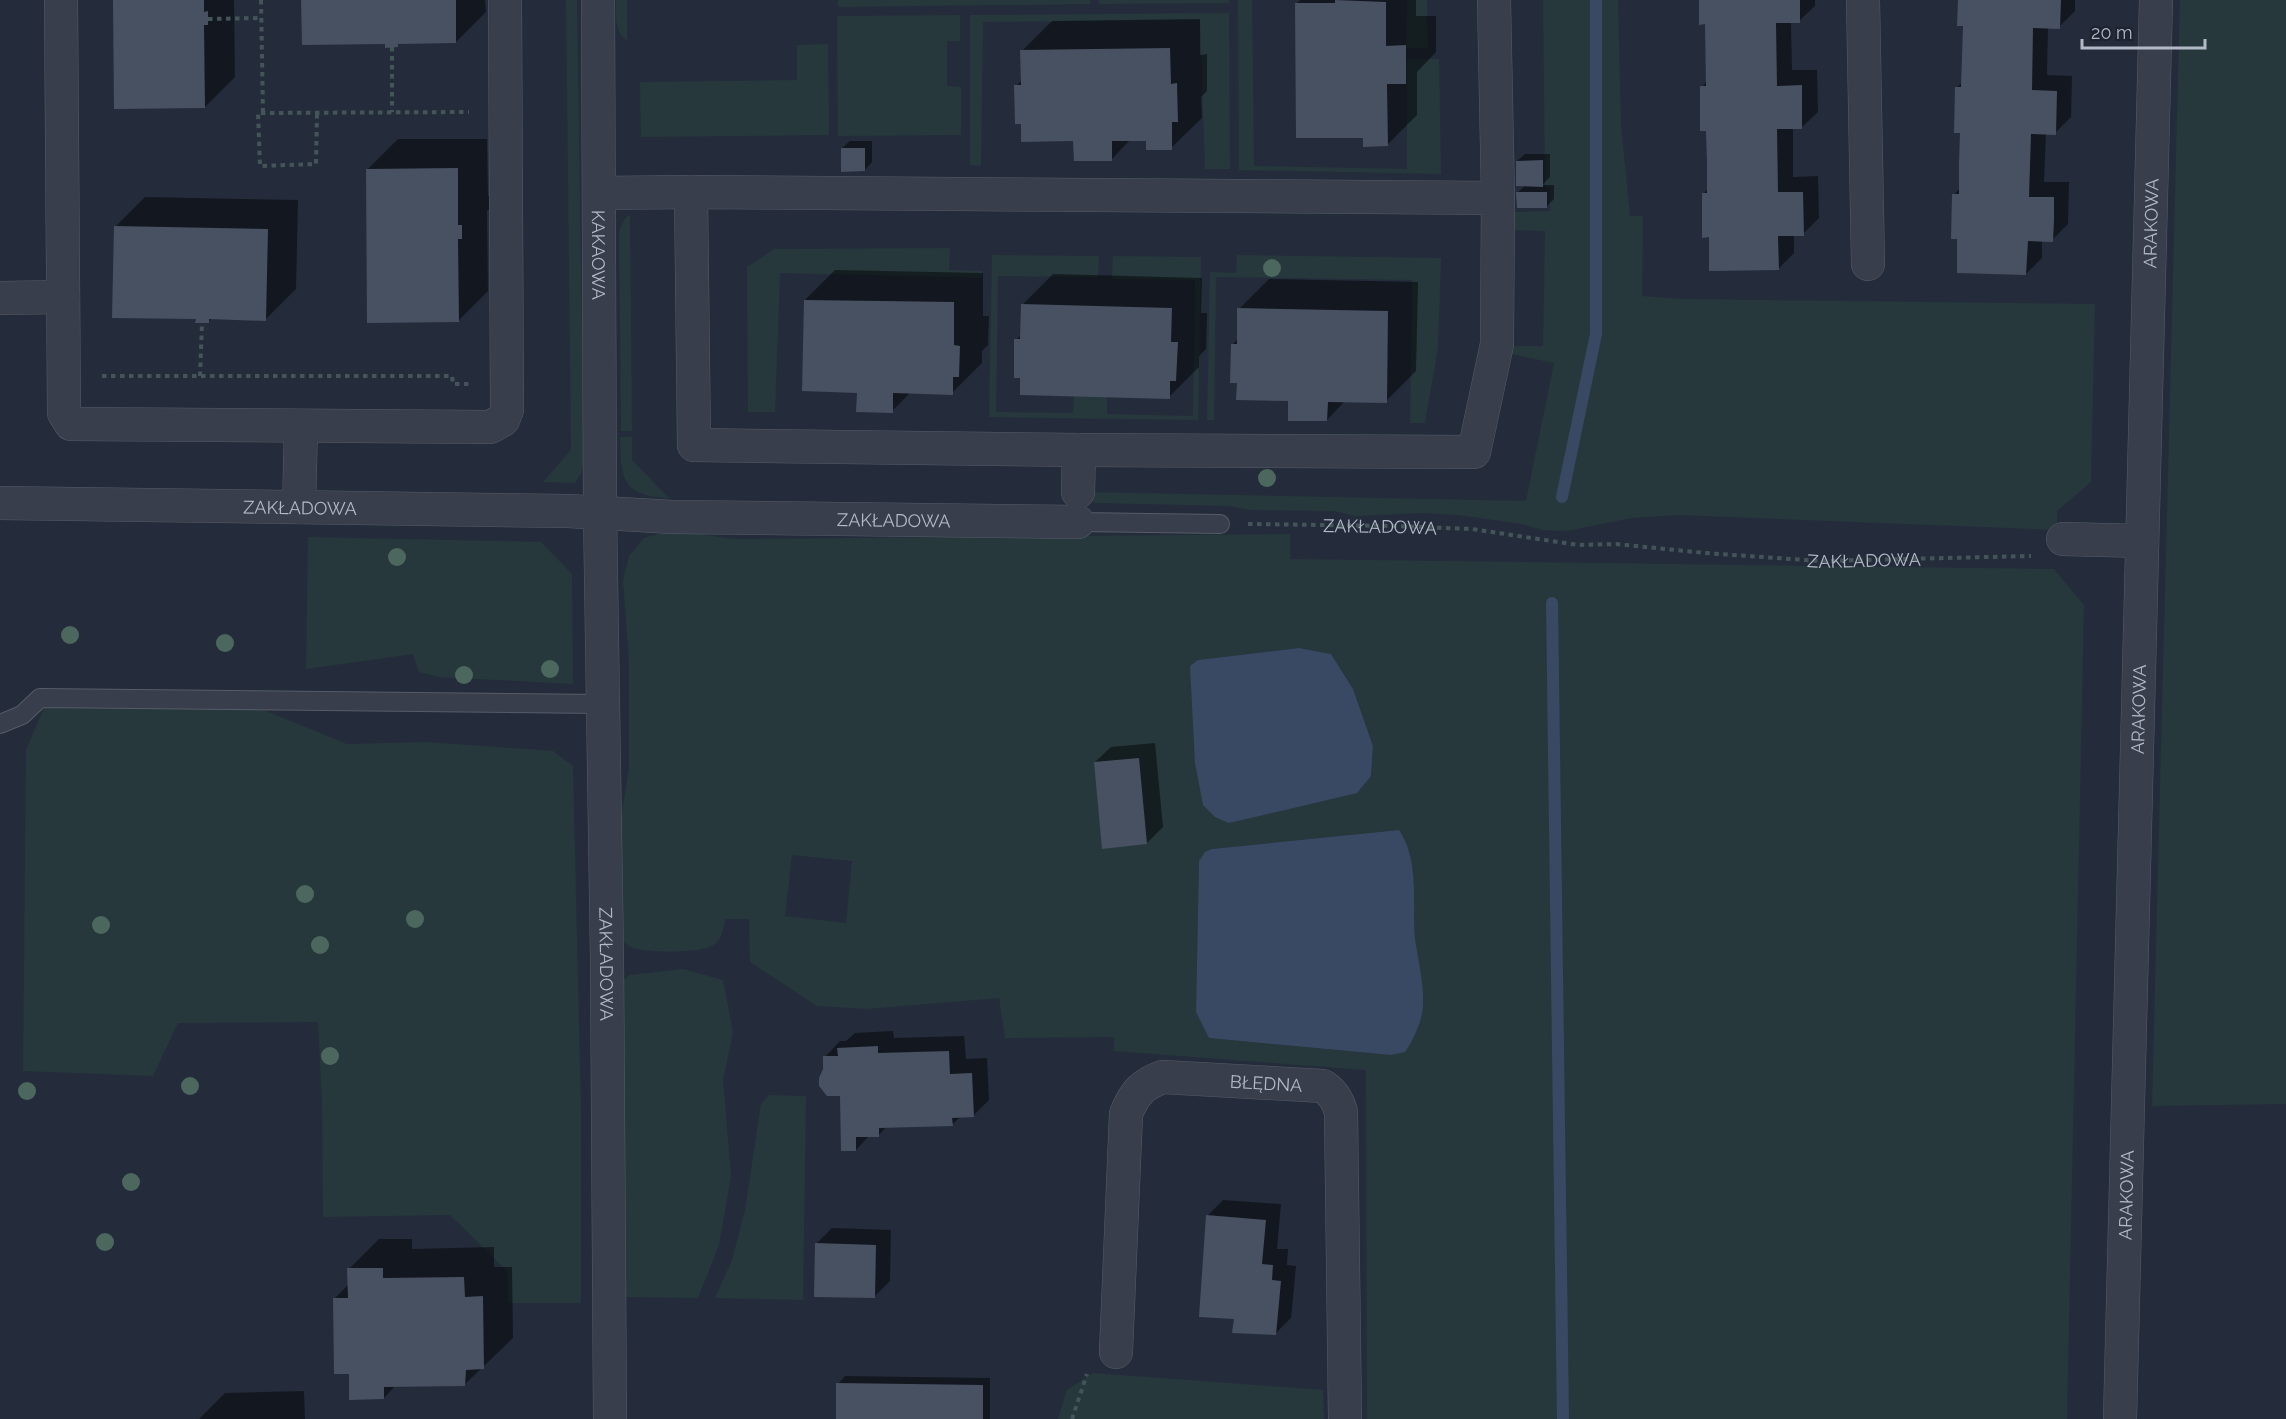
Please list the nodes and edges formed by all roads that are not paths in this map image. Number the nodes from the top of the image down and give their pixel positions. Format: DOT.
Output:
graph roads {
  1 [pos="62,0"];
  2 [pos="505,0"];
  3 [pos="598,0"];
  4 [pos="1494,0"];
  5 [pos="1863,0"];
  6 [pos="2156,0"];
  7 [pos="691,192"];
  8 [pos="600,194"];
  9 [pos="1498,198"];
  10 [pos="1868,264"];
  11 [pos="63,297"];
  12 [pos="0,298"];
  13 [pos="301,426"];
  14 [pos="1079,450"];
  15 [pos="0,503"];
  16 [pos="299,507"];
  17 [pos="1078,507"];
  18 [pos="600,511"];
  19 [pos="1220,524"];
  20 [pos="2063,539"];
  21 [pos="2142,541"];
  22 [pos="602,704"];
  23 [pos="0,724"];
  24 [pos="1116,1352"];
  25 [pos="610,1419"];
  26 [pos="1345,1419"];
  27 [pos="2120,1419"];
  1 -- 11 [label="street"];
  2 -- 13 [label="street"];
  3 -- 8 [label="street, KAKAOWA"];
  4 -- 9 [label="street"];
  5 -- 10 [label="street"];
  6 -- 21 [label="street, ARAKOWA"];
  7 -- 8 [label="street"];
  7 -- 9 [label="street"];
  7 -- 14 [label="street"];
  8 -- 18 [label="street, KAKAOWA"];
  9 -- 14 [label="street"];
  11 -- 12 [label="street"];
  11 -- 13 [label="street"];
  13 -- 16 [label="street"];
  14 -- 17 [label="street"];
  15 -- 16 [label="street, ZAKŁADOWA"];
  16 -- 18 [label="street, ZAKŁADOWA"];
  17 -- 18 [label="street, ZAKŁADOWA"];
  17 -- 19 [label="lane, ZAKŁADOWA"];
  18 -- 22 [label="street, ZAKŁADOWA"];
  20 -- 21 [label="street"];
  21 -- 27 [label="street, ARAKOWA"];
  22 -- 23 [label="lane"];
  22 -- 25 [label="street, ZAKŁADOWA"];
  24 -- 26 [label="street, BŁĘDNA"];
}
